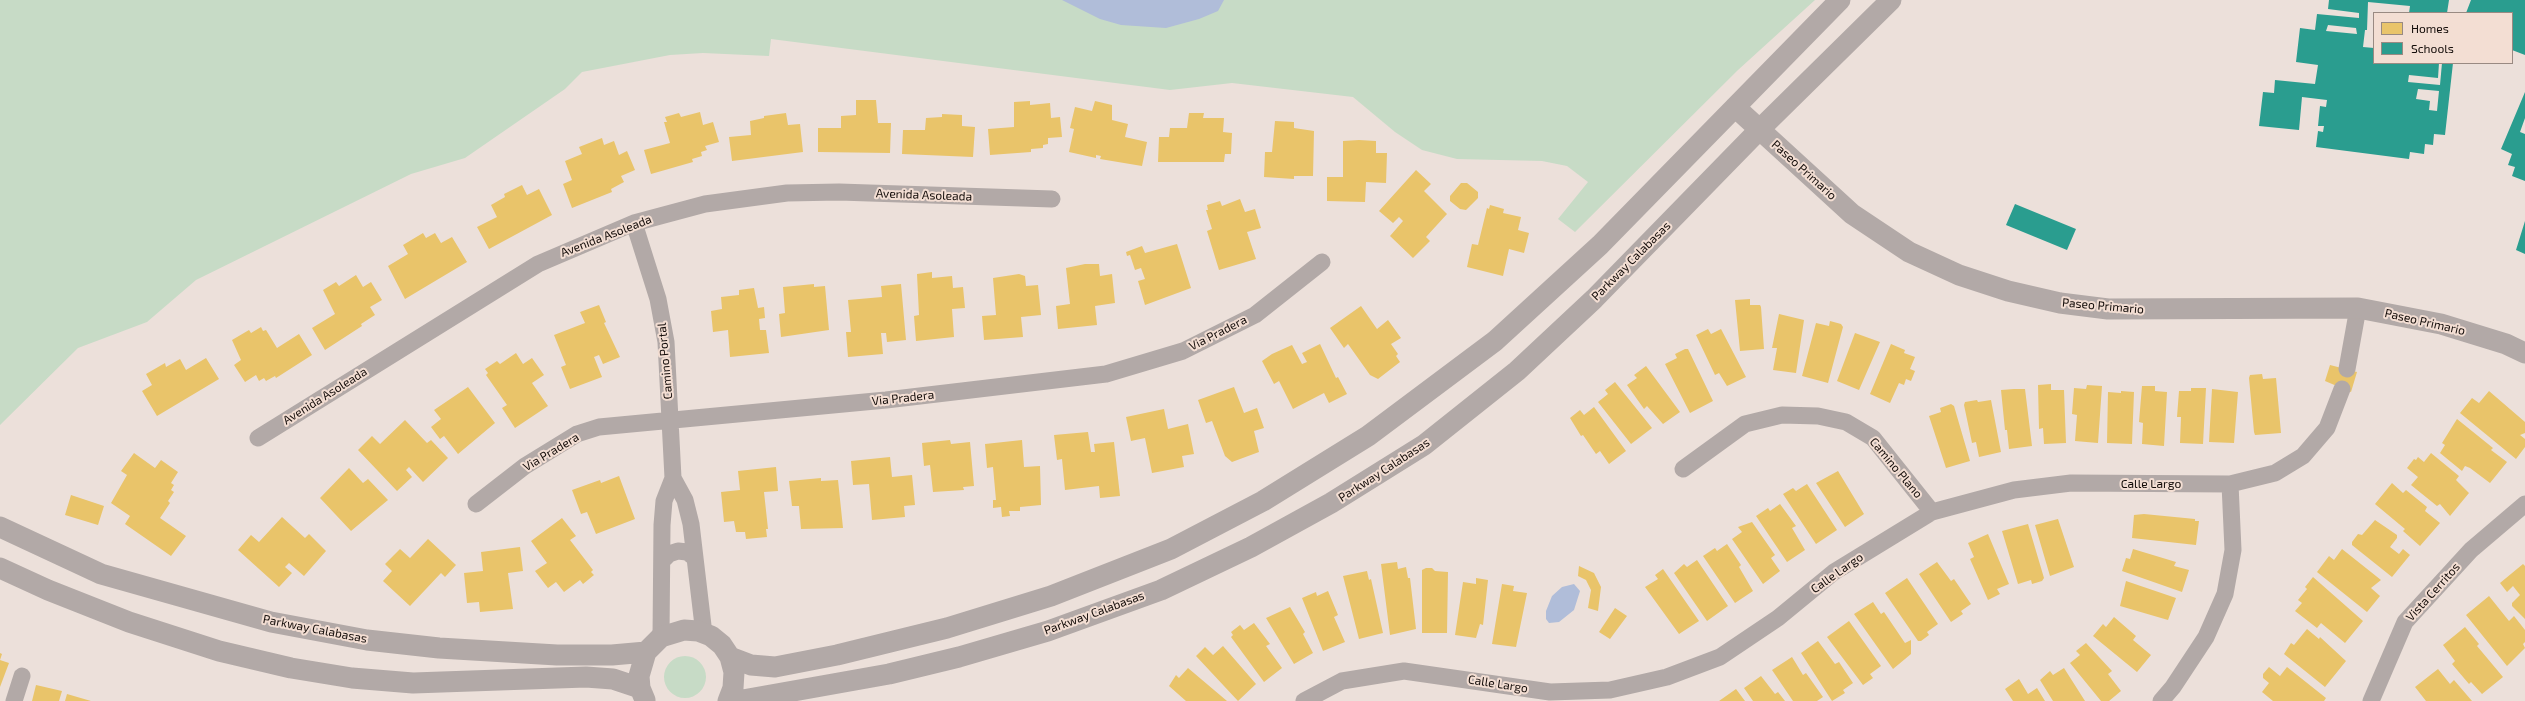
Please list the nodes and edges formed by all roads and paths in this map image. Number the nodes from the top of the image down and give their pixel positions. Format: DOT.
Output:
graph roads {
  1 [pos="1840,0"];
  2 [pos="1891,0"];
  3 [pos="1735,107"];
  4 [pos="1759,130"];
  5 [pos="1052,199"];
  6 [pos="634,223"];
  7 [pos="1322,262"];
  8 [pos="2358,308"];
  9 [pos="2525,353"];
  10 [pos="2347,369"];
  11 [pos="2342,389"];
  12 [pos="670,420"];
  13 [pos="258,438"];
  14 [pos="1683,469"];
  15 [pos="673,478"];
  16 [pos="2230,484"];
  17 [pos="476,504"];
  18 [pos="2525,504"];
  19 [pos="1932,512"];
  20 [pos="0,527"];
  21 [pos="695,558"];
  22 [pos="662,561"];
  23 [pos="0,568"];
  24 [pos="704,634"];
  25 [pos="661,637"];
  26 [pos="646,652"];
  27 [pos="730,657"];
  28 [pos="22,676"];
  29 [pos="643,694"];
  30 [pos="14,701"];
  31 [pos="728,701"];
  32 [pos="737,701"];
  33 [pos="1304,701"];
  34 [pos="2161,701"];
  35 [pos="2371,701"];
  1 -- 3 [label="street"];
  2 -- 4 [label="street, Parkway Calabasas"];
  3 -- 4 [label="street, Paseo Primario"];
  3 -- 27 [label="street"];
  4 -- 8 [label="street, Paseo Primario"];
  4 -- 32 [label="street, Parkway Calabasas"];
  5 -- 6 [label="street, Avenida Asoleada"];
  6 -- 12 [label="street, Camino Portal"];
  6 -- 13 [label="street, Avenida Asoleada"];
  7 -- 12 [label="street, Via Pradera"];
  8 -- 9 [label="street, Paseo Primario"];
  8 -- 10 [label="street"];
  11 -- 16 [label="street, Calle Largo"];
  12 -- 15 [label="street, Camino Portal"];
  12 -- 17 [label="street, Via Pradera"];
  14 -- 19 [label="street, Camino Plano"];
  15 -- 21 [label="street, Camino Portal"];
  15 -- 22 [label="street, Camino Portal"];
  16 -- 19 [label="street, Calle Largo"];
  16 -- 34 [label="street"];
  18 -- 35 [label="street, Vista Cerritos"];
  19 -- 33 [label="street, Calle Largo"];
  20 -- 26 [label="street, Parkway Calabasas"];
  21 -- 22 [label="street"];
  21 -- 24 [label="street, Camino Portal"];
  22 -- 25 [label="street, Camino Portal"];
  23 -- 29 [label="street"];
  24 -- 25 [label="street"];
  24 -- 27 [label="street"];
  25 -- 26 [label="street"];
  26 -- 29 [label="street"];
  27 -- 31 [label="street"];
  28 -- 30 [label="street"];
}
